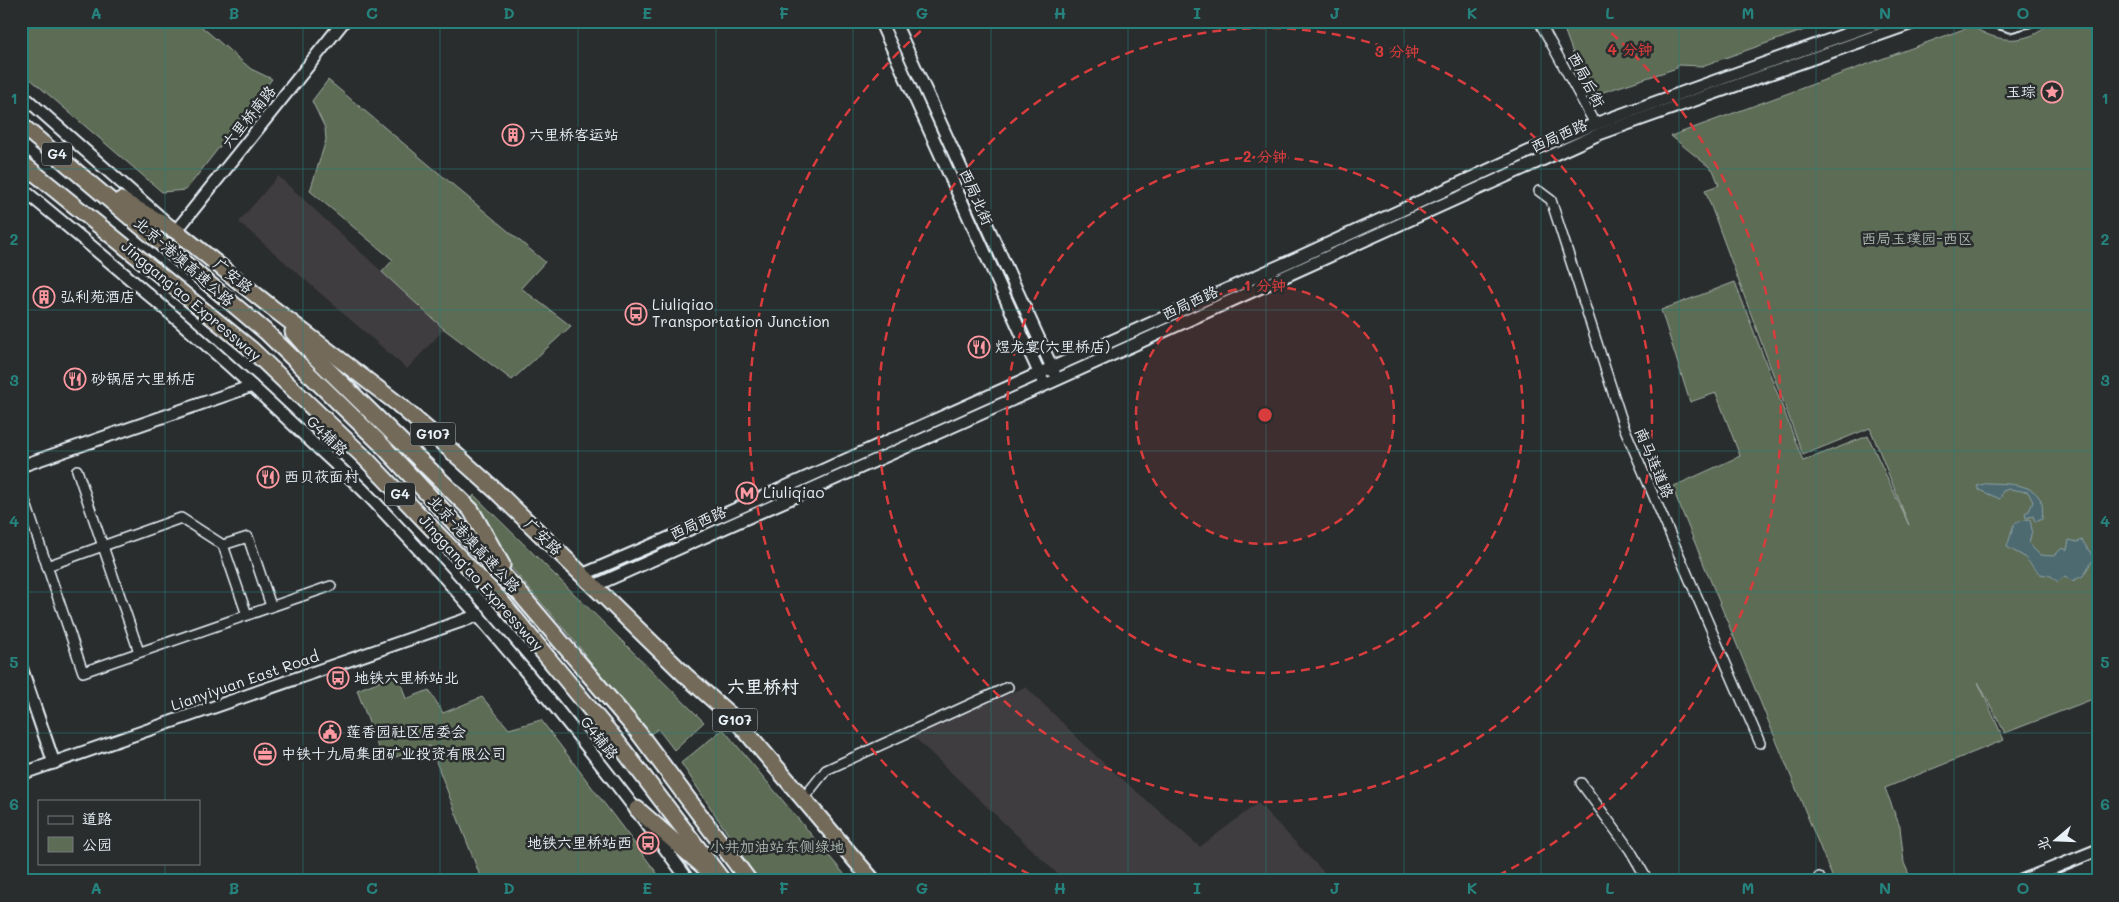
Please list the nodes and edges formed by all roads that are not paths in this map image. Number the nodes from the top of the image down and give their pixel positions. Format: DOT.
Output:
graph roads {
  1 [pos="344,21"];
  2 [pos="880,21"];
  3 [pos="894,21"];
  4 [pos="1540,21"];
  5 [pos="1883,21"];
  6 [pos="1918,21"];
  7 [pos="1994,21"];
  8 [pos="2029,21"];
  9 [pos="21,94"];
  10 [pos="1595,124"];
  11 [pos="21,125"];
  12 [pos="21,162"];
  13 [pos="92,184"];
  14 [pos="21,188"];
  15 [pos="1539,191"];
  16 [pos="176,231"];
  17 [pos="271,307"];
  18 [pos="1052,367"];
  19 [pos="1040,373"];
  20 [pos="1058,380"];
  21 [pos="252,386"];
  22 [pos="1045,386"];
  23 [pos="21,466"];
  24 [pos="77,470"];
  25 [pos="22,492"];
  26 [pos="223,545"];
  27 [pos="103,546"];
  28 [pos="47,566"];
  29 [pos="582,575"];
  30 [pos="331,586"];
  31 [pos="594,586"];
  32 [pos="515,588"];
  33 [pos="271,606"];
  34 [pos="247,615"];
  35 [pos="479,615"];
  36 [pos="139,652"];
  37 [pos="21,667"];
  38 [pos="1008,687"];
  39 [pos="1760,743"];
  40 [pos="54,763"];
  41 [pos="21,774"];
  42 [pos="1581,783"];
  43 [pos="803,799"];
  44 [pos="637,809"];
  45 [pos="2098,850"];
  46 [pos="689,881"];
  47 [pos="721,881"];
  48 [pos="749,881"];
  49 [pos="873,881"];
  50 [pos="1648,881"];
  51 [pos="2021,881"];
  1 -- 16 [label="street, 六里桥南路"];
  2 -- 19 [label="street, 西局北街"];
  3 -- 18 [label="street, 西局北街"];
  4 -- 10 [label="street, 西局后街"];
  5 -- 10 [label="street, 西局西路"];
  6 -- 20 [label="street, 西局西路"];
  7 -- 8 [label="street"];
  9 -- 16 [label="street"];
  10 -- 18 [label="street, 西局西路"];
  11 -- 13 [label="highway, G4"];
  12 -- 47 [label="highway, Jinggang'ao Expressway / G4"];
  13 -- 16 [label="highway, G107"];
  13 -- 32 [label="highway, 北京-港澳高速公路 / G4"];
  14 -- 21 [label="street, G4辅路"];
  15 -- 39 [label="street, 南马连道路"];
  16 -- 17 [label="highway, 广安路 / G107"];
  17 -- 29 [label="highway, 广安路 / G107"];
  17 -- 32 [label="highway"];
  18 -- 19 [label="street, 西局西路"];
  18 -- 20 [label="street, 西局北街"];
  19 -- 22 [label="street, 西局北街"];
  19 -- 29 [label="street, 西局西路"];
  20 -- 22 [label="street, 西局西路"];
  21 -- 23 [label="street"];
  21 -- 35 [label="street, G4辅路"];
  22 -- 31 [label="street, 西局西路"];
  24 -- 27 [label="street"];
  25 -- 28 [label="street"];
  26 -- 27 [label="street"];
  26 -- 33 [label="street"];
  26 -- 34 [label="street"];
  27 -- 28 [label="street"];
  27 -- 36 [label="street"];
  28 -- 36 [label="street"];
  29 -- 31 [label="highway, 广安路 / G107"];
  30 -- 33 [label="street"];
  31 -- 43 [label="highway, 广安路 / G107"];
  32 -- 48 [label="highway, 北京-港澳高速公路 / G4"];
  33 -- 34 [label="street"];
  34 -- 36 [label="street"];
  35 -- 40 [label="street, Lianyiyuan East Road"];
  35 -- 44 [label="street, G4辅路"];
  37 -- 40 [label="street"];
  38 -- 43 [label="street"];
  40 -- 41 [label="street, Lianyiyuan East Road"];
  42 -- 50 [label="street"];
  43 -- 49 [label="highway, 广安路 / G107"];
  44 -- 46 [label="street, G4辅路"];
  44 -- 47 [label="highway"];
  45 -- 51 [label="street"];
}
